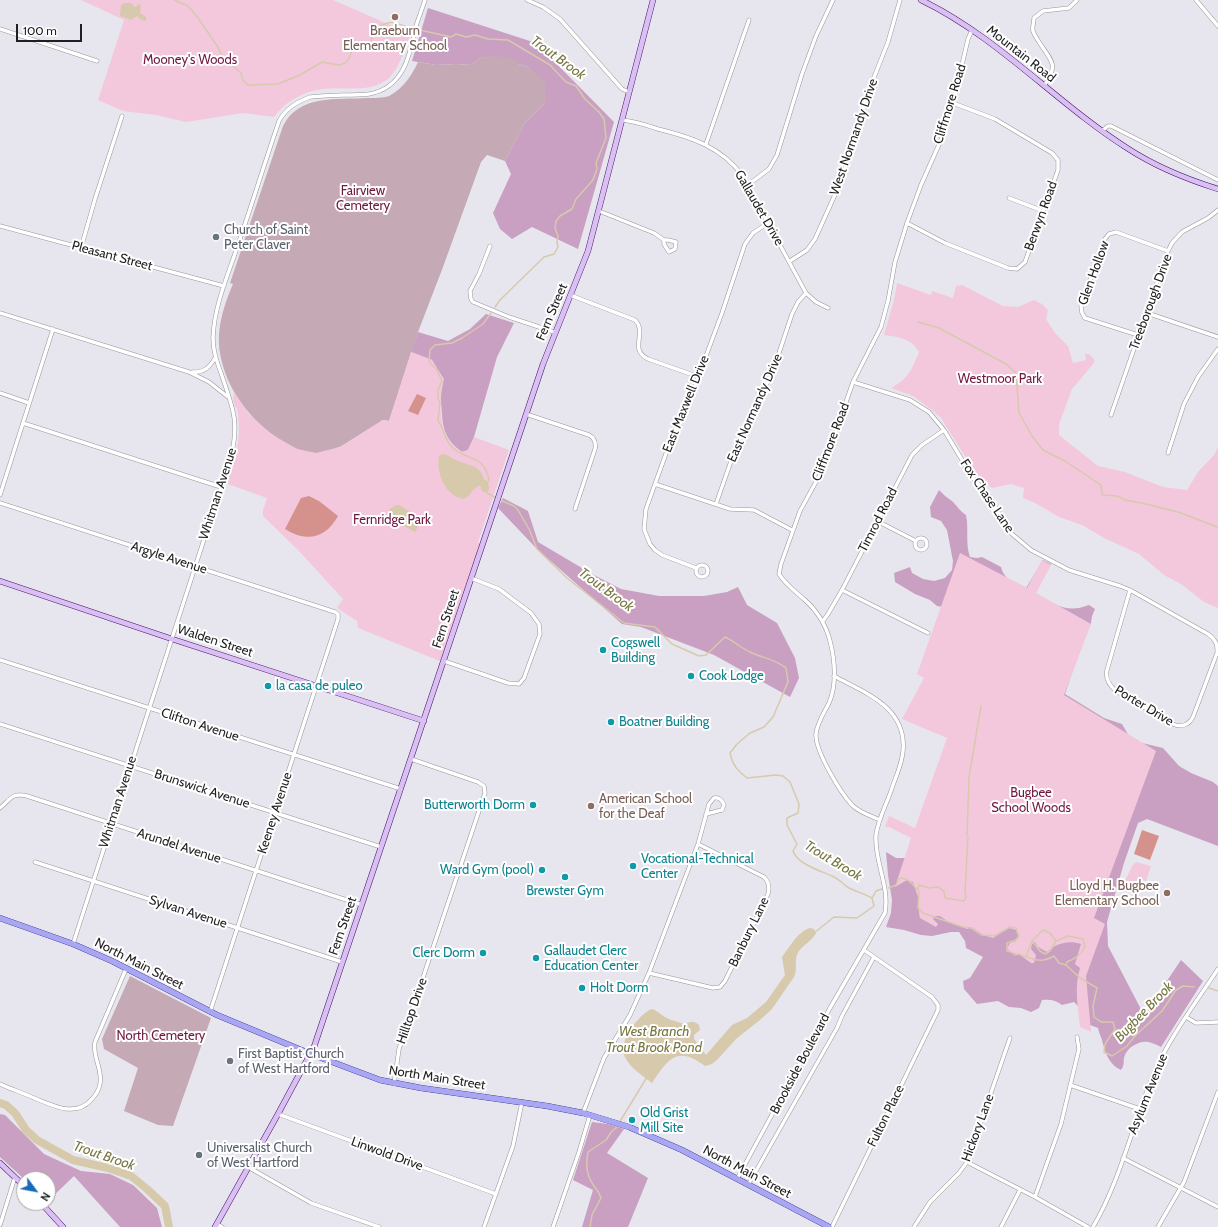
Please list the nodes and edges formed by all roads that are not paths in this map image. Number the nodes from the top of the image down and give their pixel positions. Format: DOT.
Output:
graph roads {
  1 [pos="425,0"];
  2 [pos="527,0"];
  3 [pos="653,0"];
  4 [pos="833,0"];
  5 [pos="900,0"];
  6 [pos="921,0"];
  7 [pos="1077,0"];
  8 [pos="1196,0"];
  9 [pos="749,20"];
  10 [pos="1218,26"];
  11 [pos="0,29"];
  12 [pos="972,30"];
  13 [pos="97,61"];
  14 [pos="1044,86"];
  15 [pos="629,92"];
  16 [pos="954,103"];
  17 [pos="122,116"];
  18 [pos="622,120"];
  19 [pos="1102,131"];
  20 [pos="706,144"];
  21 [pos="1218,180"];
  22 [pos="748,185"];
  23 [pos="1218,189"];
  24 [pos="1009,198"];
  25 [pos="1218,210"];
  26 [pos="599,211"];
  27 [pos="1043,211"];
  28 [pos="768,223"];
  29 [pos="906,223"];
  30 [pos="0,226"];
  31 [pos="664,240"];
  32 [pos="490,246"];
  33 [pos="81,248"];
  34 [pos="1168,251"];
  35 [pos="790,261"];
  36 [pos="224,286"];
  37 [pos="806,293"];
  38 [pos="570,295"];
  39 [pos="828,308"];
  40 [pos="0,312"];
  41 [pos="1147,313"];
  42 [pos="53,329"];
  43 [pos="554,332"];
  44 [pos="1138,335"];
  45 [pos="1218,337"];
  46 [pos="1218,349"];
  47 [pos="216,358"];
  48 [pos="189,372"];
  49 [pos="698,377"];
  50 [pos="853,382"];
  51 [pos="0,393"];
  52 [pos="229,397"];
  53 [pos="29,403"];
  54 [pos="526,414"];
  55 [pos="1111,415"];
  56 [pos="23,423"];
  57 [pos="944,430"];
  58 [pos="1168,453"];
  59 [pos="655,484"];
  60 [pos="221,487"];
  61 [pos="0,495"];
  62 [pos="0,503"];
  63 [pos="716,504"];
  64 [pos="575,509"];
  65 [pos="877,521"];
  66 [pos="792,530"];
  67 [pos="916,541"];
  68 [pos="195,567"];
  69 [pos="696,568"];
  70 [pos="471,578"];
  71 [pos="0,581"];
  72 [pos="842,590"];
  73 [pos="1130,590"];
  74 [pos="338,614"];
  75 [pos="823,621"];
  76 [pos="928,633"];
  77 [pos="172,638"];
  78 [pos="0,660"];
  79 [pos="444,661"];
  80 [pos="1214,663"];
  81 [pos="1218,665"];
  82 [pos="834,676"];
  83 [pos="316,686"];
  84 [pos="148,709"];
  85 [pos="424,720"];
  86 [pos="0,724"];
  87 [pos="294,755"];
  88 [pos="411,759"];
  89 [pos="130,765"];
  90 [pos="401,790"];
  91 [pos="0,808"];
  92 [pos="275,812"];
  93 [pos="706,814"];
  94 [pos="880,820"];
  95 [pos="112,824"];
  96 [pos="698,844"];
  97 [pos="381,847"];
  98 [pos="35,862"];
  99 [pos="256,871"];
  100 [pos="93,882"];
  101 [pos="362,905"];
  102 [pos="0,918"];
  103 [pos="238,928"];
  104 [pos="73,944"];
  105 [pos="864,950"];
  106 [pos="874,957"];
  107 [pos="342,962"];
  108 [pos="126,969"];
  109 [pos="1218,969"];
  110 [pos="649,972"];
  111 [pos="210,1012"];
  112 [pos="1186,1017"];
  113 [pos="1218,1022"];
  114 [pos="1077,1037"];
  115 [pos="1010,1038"];
  116 [pos="311,1054"];
  117 [pos="0,1084"];
  118 [pos="394,1084"];
  119 [pos="1070,1085"];
  120 [pos="1218,1092"];
  121 [pos="522,1102"];
  122 [pos="1140,1109"];
  123 [pos="583,1113"];
  124 [pos="278,1114"];
  125 [pos="590,1115"];
  126 [pos="1123,1158"];
  127 [pos="967,1162"];
  128 [pos="0,1163"];
  129 [pos="248,1167"];
  130 [pos="15,1177"];
  131 [pos="737,1179"];
  132 [pos="748,1184"];
  133 [pos="1181,1188"];
  134 [pos="1020,1190"];
  135 [pos="496,1194"];
  136 [pos="1035,1197"];
  137 [pos="1218,1207"];
  138 [pos="48,1211"];
  139 [pos="816,1224"];
  140 [pos="0,1225"];
  141 [pos="216,1226"];
  142 [pos="63,1227"];
  143 [pos="222,1227"];
  144 [pos="379,1227"];
  145 [pos="484,1227"];
  146 [pos="553,1227"];
  147 [pos="829,1227"];
  148 [pos="832,1227"];
  149 [pos="914,1227"];
  150 [pos="1001,1227"];
  151 [pos="1088,1227"];
  152 [pos="1093,1227"];
  153 [pos="1158,1227"];
  1 -- 36 [label="street, Whitman Avenue"];
  2 -- 15 [label="street"];
  3 -- 15 [label="street, Fern Street"];
  4 -- 22 [label="street"];
  5 -- 35 [label="street, West Normandy Drive"];
  6 -- 12 [label="street, Mountain Road"];
  7 -- 14 [label="street"];
  8 -- 10 [label="street"];
  9 -- 20 [label="street"];
  11 -- 13 [label="street"];
  12 -- 14 [label="street, Mountain Road"];
  12 -- 16 [label="street, Cliffmore Road"];
  14 -- 19 [label="street, Mountain Road"];
  15 -- 18 [label="street, Fern Street"];
  16 -- 27 [label="street, Berwyn Road"];
  16 -- 29 [label="street, Cliffmore Road"];
  17 -- 33 [label="street"];
  18 -- 20 [label="street, Gallaudet Drive"];
  18 -- 26 [label="street, Fern Street"];
  19 -- 21 [label="street"];
  19 -- 23 [label="street, Mountain Road"];
  20 -- 22 [label="street, Gallaudet Drive"];
  22 -- 28 [label="street, Gallaudet Drive"];
  24 -- 27 [label="street"];
  25 -- 34 [label="street, Treeborough Drive"];
  26 -- 31 [label="street"];
  26 -- 38 [label="street, Fern Street"];
  27 -- 29 [label="street, Berwyn Road"];
  28 -- 35 [label="street, Gallaudet Drive"];
  28 -- 49 [label="street, East Maxwell Drive"];
  29 -- 50 [label="street, Cliffmore Road"];
  30 -- 33 [label="street, Pleasant Street"];
  32 -- 43 [label="street"];
  33 -- 36 [label="street, Pleasant Street"];
  34 -- 41 [label="street, Treeborough Drive"];
  34 -- 44 [label="street, Glen Hollow"];
  35 -- 37 [label="street, Gallaudet Drive"];
  36 -- 47 [label="street, Whitman Avenue"];
  37 -- 39 [label="street, Gallaudet Drive"];
  37 -- 63 [label="street, East Normandy Drive"];
  38 -- 43 [label="street, Fern Street"];
  38 -- 49 [label="street"];
  40 -- 42 [label="street"];
  41 -- 44 [label="street, Treeborough Drive"];
  41 -- 45 [label="street"];
  42 -- 48 [label="street"];
  42 -- 53 [label="street"];
  43 -- 54 [label="street, Fern Street"];
  44 -- 55 [label="street, Treeborough Drive"];
  46 -- 58 [label="street"];
  47 -- 48 [label="street"];
  47 -- 52 [label="street, Whitman Avenue"];
  48 -- 52 [label="street"];
  49 -- 59 [label="street, East Maxwell Drive"];
  50 -- 57 [label="street, Fox Chase Lane"];
  50 -- 66 [label="street, Cliffmore Road"];
  51 -- 53 [label="street"];
  52 -- 60 [label="street, Whitman Avenue"];
  53 -- 56 [label="street"];
  54 -- 64 [label="street"];
  54 -- 70 [label="street, Fern Street"];
  56 -- 60 [label="street"];
  56 -- 61 [label="street"];
  57 -- 65 [label="street, Timrod Road"];
  57 -- 73 [label="street, Fox Chase Lane"];
  59 -- 63 [label="street"];
  59 -- 69 [label="street, East Maxwell Drive"];
  60 -- 68 [label="street, Whitman Avenue"];
  62 -- 68 [label="street, Argyle Avenue"];
  63 -- 66 [label="street"];
  65 -- 67 [label="street"];
  65 -- 72 [label="street, Timrod Road"];
  66 -- 75 [label="street, Cliffmore Road"];
  68 -- 74 [label="street, Argyle Avenue"];
  68 -- 77 [label="street, Whitman Avenue"];
  70 -- 79 [label="street, Fern Street"];
  70 -- 79 [label="street"];
  71 -- 77 [label="street, Walden Street"];
  72 -- 75 [label="street, Timrod Road"];
  72 -- 76 [label="street"];
  73 -- 80 [label="street, Fox Chase Lane"];
  73 -- 80 [label="street, Porter Drive"];
  74 -- 83 [label="street, Keeney Avenue"];
  75 -- 82 [label="street, Cliffmore Road"];
  77 -- 83 [label="street, Walden Street"];
  77 -- 84 [label="street, Whitman Avenue"];
  78 -- 84 [label="street, Clifton Avenue"];
  79 -- 85 [label="street, Fern Street"];
  80 -- 81 [label="street"];
  82 -- 94 [label="street, Cliffmore Road"];
  82 -- 94 [label="street, Brookside Boulevard"];
  83 -- 85 [label="street, Walden Street"];
  83 -- 87 [label="street, Keeney Avenue"];
  84 -- 87 [label="street, Clifton Avenue"];
  84 -- 89 [label="street, Whitman Avenue"];
  85 -- 88 [label="street, Fern Street"];
  86 -- 89 [label="street, Brunswick Avenue"];
  87 -- 90 [label="street, Clifton Avenue"];
  87 -- 92 [label="street, Keeney Avenue"];
  88 -- 90 [label="street, Fern Street"];
  88 -- 118 [label="street, Hilltop Drive"];
  89 -- 92 [label="street, Brunswick Avenue"];
  89 -- 95 [label="street, Whitman Avenue"];
  90 -- 97 [label="street, Fern Street"];
  91 -- 95 [label="street, Arundel Avenue"];
  92 -- 97 [label="street, Brunswick Avenue"];
  92 -- 99 [label="street, Keeney Avenue"];
  93 -- 93 [label="street"];
  93 -- 96 [label="street"];
  94 -- 105 [label="street, Brookside Boulevard"];
  95 -- 99 [label="street, Arundel Avenue"];
  95 -- 100 [label="street, Whitman Avenue"];
  96 -- 110 [label="street"];
  96 -- 110 [label="street, Banbury Lane"];
  97 -- 101 [label="street, Fern Street"];
  98 -- 100 [label="street, Sylvan Avenue"];
  99 -- 101 [label="street, Arundel Avenue"];
  99 -- 103 [label="street, Keeney Avenue"];
  100 -- 103 [label="street, Sylvan Avenue"];
  100 -- 104 [label="street, Whitman Avenue"];
  101 -- 107 [label="street, Fern Street"];
  102 -- 104 [label="main road, North Main Street"];
  103 -- 107 [label="street, Sylvan Avenue"];
  103 -- 111 [label="street, Keeney Avenue"];
  104 -- 108 [label="main road, North Main Street"];
  105 -- 106 [label="street"];
  105 -- 131 [label="street, Brookside Boulevard"];
  106 -- 132 [label="street, Brookside Boulevard"];
  106 -- 148 [label="street, Fulton Place"];
  107 -- 116 [label="street, Fern Street"];
  108 -- 111 [label="main road, North Main Street"];
  108 -- 117 [label="street"];
  109 -- 112 [label="street, Asylum Avenue"];
  110 -- 123 [label="street"];
  111 -- 116 [label="main road, North Main Street"];
  112 -- 113 [label="street"];
  112 -- 122 [label="street, Asylum Avenue"];
  114 -- 119 [label="street"];
  115 -- 127 [label="street, Hickory Lane"];
  116 -- 118 [label="main road, North Main Street"];
  116 -- 124 [label="street, Fern Street"];
  118 -- 121 [label="main road, North Main Street"];
  119 -- 122 [label="street"];
  119 -- 136 [label="street"];
  120 -- 133 [label="street"];
  121 -- 123 [label="main road, North Main Street"];
  121 -- 135 [label="street"];
  122 -- 126 [label="street, Asylum Avenue"];
  123 -- 125 [label="main road, North Main Street"];
  124 -- 129 [label="street, Fern Street"];
  124 -- 135 [label="street, Linwold Drive"];
  125 -- 131 [label="main road, North Main Street"];
  125 -- 146 [label="street"];
  126 -- 133 [label="street"];
  126 -- 152 [label="street, Asylum Avenue"];
  127 -- 134 [label="street"];
  127 -- 149 [label="street, Hickory Lane"];
  128 -- 130 [label="street"];
  129 -- 141 [label="street, Fern Street"];
  129 -- 144 [label="street"];
  130 -- 140 [label="street"];
  131 -- 132 [label="main road, North Main Street"];
  132 -- 139 [label="main road, North Main Street"];
  133 -- 137 [label="street"];
  133 -- 153 [label="street"];
  134 -- 136 [label="street"];
  134 -- 150 [label="street"];
  135 -- 145 [label="street"];
  136 -- 151 [label="street"];
  138 -- 142 [label="street"];
  139 -- 147 [label="main road, North Main Street"];
  141 -- 143 [label="street"];
}
